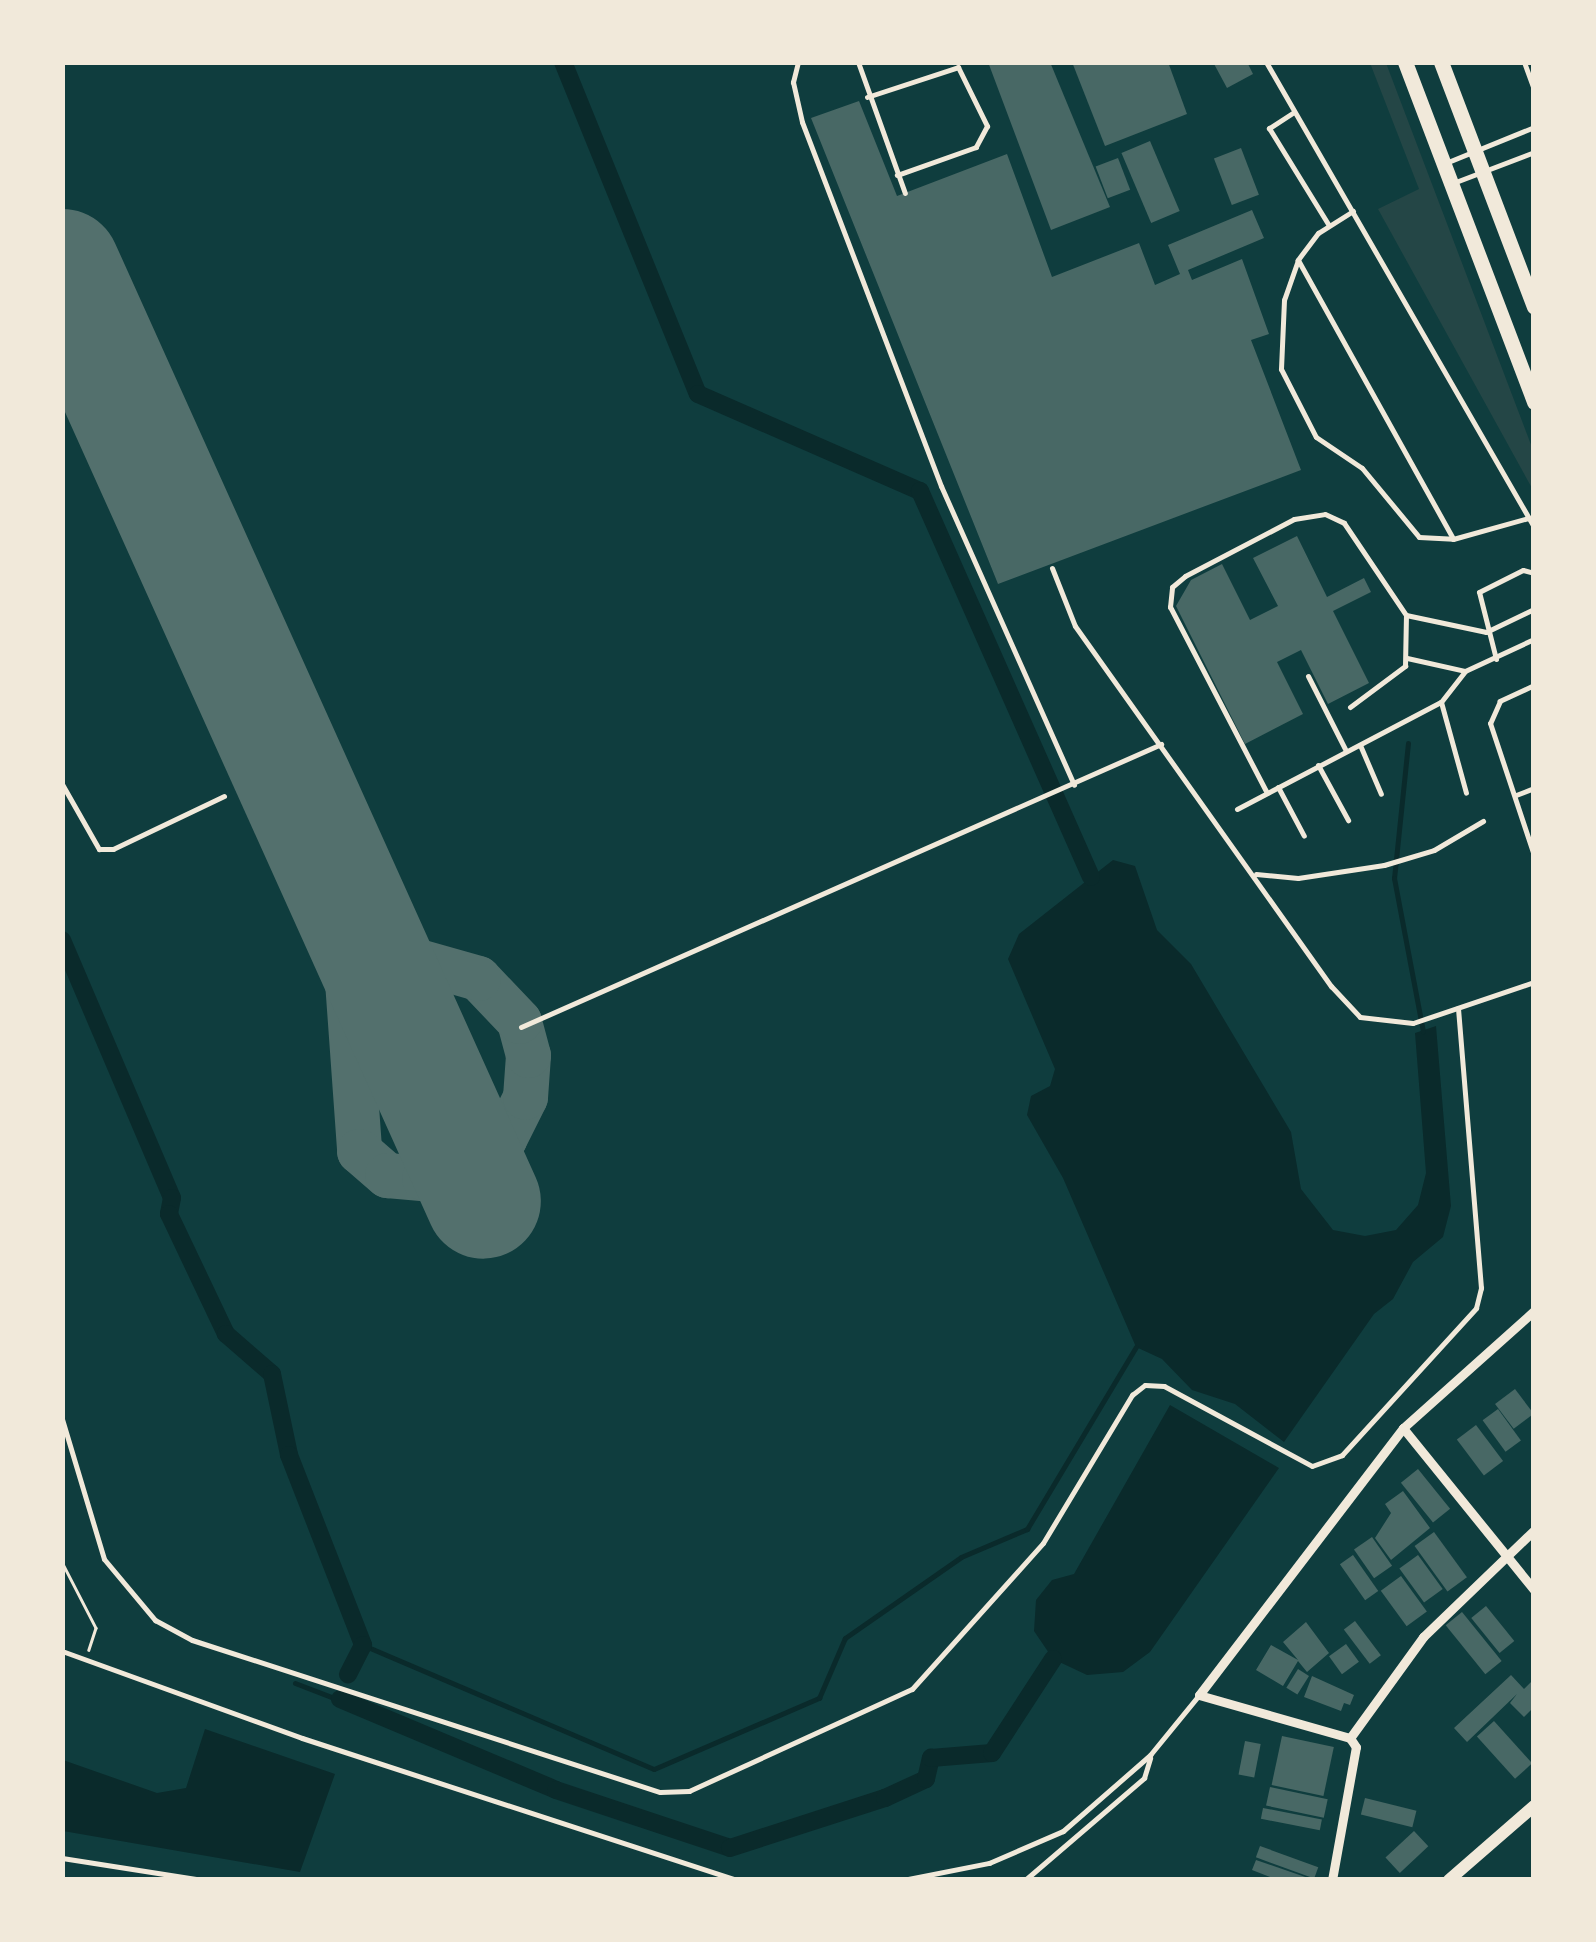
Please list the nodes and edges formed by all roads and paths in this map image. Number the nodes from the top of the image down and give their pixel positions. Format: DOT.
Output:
graph roads {
  1 [pos="798,62"];
  2 [pos="858,62"];
  3 [pos="1266,62"];
  4 [pos="1406,62"];
  5 [pos="1440,62"];
  6 [pos="1524,62"];
  7 [pos="1534,90"];
  8 [pos="867,97"];
  9 [pos="1294,112"];
  10 [pos="1534,127"];
  11 [pos="1474,152"];
  12 [pos="1534,152"];
  13 [pos="1443,164"];
  14 [pos="1482,172"];
  15 [pos="897,175"];
  16 [pos="1450,184"];
  17 [pos="904,193"];
  18 [pos="1353,210"];
  19 [pos="1328,224"];
  20 [pos="1298,260"];
  21 [pos="1534,307"];
  22 [pos="1534,402"];
  23 [pos="1528,518"];
  24 [pos="1534,526"];
  25 [pos="1453,539"];
  26 [pos="1052,568"];
  27 [pos="1534,572"];
  28 [pos="1534,609"];
  29 [pos="1406,615"];
  30 [pos="1486,632"];
  31 [pos="1534,639"];
  32 [pos="1408,658"];
  33 [pos="1496,659"];
  34 [pos="1465,671"];
  35 [pos="1308,676"];
  36 [pos="1534,685"];
  37 [pos="1441,702"];
  38 [pos="1350,707"];
  39 [pos="1161,744"];
  40 [pos="1360,745"];
  41 [pos="1346,751"];
  42 [pos="1318,766"];
  43 [pos="62,784"];
  44 [pos="1074,785"];
  45 [pos="1278,788"];
  46 [pos="1534,788"];
  47 [pos="1267,793"];
  48 [pos="1466,793"];
  49 [pos="1382,794"];
  50 [pos="1516,795"];
  51 [pos="224,796"];
  52 [pos="1237,809"];
  53 [pos="1348,820"];
  54 [pos="1483,822"];
  55 [pos="1304,836"];
  56 [pos="1534,856"];
  57 [pos="1256,874"];
  58 [pos="1534,982"];
  59 [pos="1458,1008"];
  60 [pos="521,1027"];
  61 [pos="1534,1311"];
  62 [pos="62,1419"];
  63 [pos="1403,1428"];
  64 [pos="1534,1530"];
  65 [pos="1504,1557"];
  66 [pos="62,1562"];
  67 [pos="1534,1590"];
  68 [pos="62,1651"];
  69 [pos="85,1660"];
  70 [pos="1199,1695"];
  71 [pos="1350,1738"];
  72 [pos="1150,1755"];
  73 [pos="1534,1806"];
  74 [pos="1063,1831"];
  75 [pos="1066,1844"];
  76 [pos="62,1858"];
  77 [pos="202,1880"];
  78 [pos="736,1880"];
  79 [pos="902,1880"];
  80 [pos="1026,1880"];
  81 [pos="1332,1880"];
  82 [pos="1449,1880"];
  1 -- 44 [label="lane"];
  2 -- 8 [label="lane"];
  3 -- 9 [label="lane"];
  4 -- 13 [label="highway"];
  5 -- 11 [label="highway"];
  6 -- 7 [label="lane"];
  8 -- 15 [label="lane"];
  8 -- 15 [label="lane"];
  9 -- 18 [label="lane"];
  9 -- 19 [label="lane"];
  10 -- 11 [label="lane"];
  11 -- 13 [label="lane"];
  11 -- 14 [label="highway"];
  12 -- 14 [label="lane"];
  13 -- 16 [label="highway"];
  14 -- 16 [label="lane"];
  14 -- 21 [label="highway"];
  15 -- 17 [label="lane"];
  16 -- 22 [label="highway"];
  18 -- 19 [label="lane"];
  18 -- 23 [label="lane"];
  19 -- 20 [label="lane"];
  20 -- 25 [label="lane"];
  20 -- 25 [label="lane"];
  23 -- 24 [label="lane"];
  23 -- 25 [label="lane"];
  26 -- 39 [label="lane"];
  27 -- 30 [label="lane"];
  28 -- 30 [label="lane"];
  29 -- 30 [label="lane"];
  29 -- 32 [label="lane"];
  29 -- 47 [label="lane"];
  30 -- 33 [label="lane"];
  31 -- 33 [label="lane"];
  32 -- 34 [label="lane"];
  32 -- 38 [label="lane"];
  33 -- 34 [label="lane"];
  34 -- 37 [label="lane"];
  35 -- 41 [label="lane"];
  36 -- 50 [label="lane"];
  37 -- 40 [label="lane"];
  37 -- 48 [label="lane"];
  39 -- 44 [label="lane"];
  39 -- 57 [label="lane"];
  40 -- 41 [label="lane"];
  40 -- 49 [label="lane"];
  41 -- 42 [label="lane"];
  42 -- 45 [label="lane"];
  42 -- 53 [label="lane"];
  43 -- 51 [label="lane"];
  44 -- 60 [label="lane"];
  45 -- 47 [label="lane"];
  45 -- 55 [label="lane"];
  46 -- 50 [label="lane"];
  47 -- 52 [label="lane"];
  50 -- 56 [label="lane"];
  54 -- 57 [label="lane"];
  57 -- 59 [label="lane"];
  58 -- 59 [label="lane"];
  59 -- 62 [label="lane"];
  61 -- 63 [label="street"];
  63 -- 65 [label="street"];
  63 -- 70 [label="street"];
  64 -- 65 [label="street"];
  65 -- 67 [label="street"];
  65 -- 71 [label="street"];
  66 -- 69 [label="path"];
  68 -- 69 [label="lane"];
  69 -- 78 [label="lane"];
  70 -- 71 [label="street"];
  70 -- 72 [label="lane"];
  71 -- 81 [label="street"];
  72 -- 74 [label="lane"];
  72 -- 75 [label="lane"];
  73 -- 82 [label="main road"];
  74 -- 75 [label="lane"];
  74 -- 79 [label="lane"];
  75 -- 80 [label="lane"];
  76 -- 77 [label="lane"];
}
